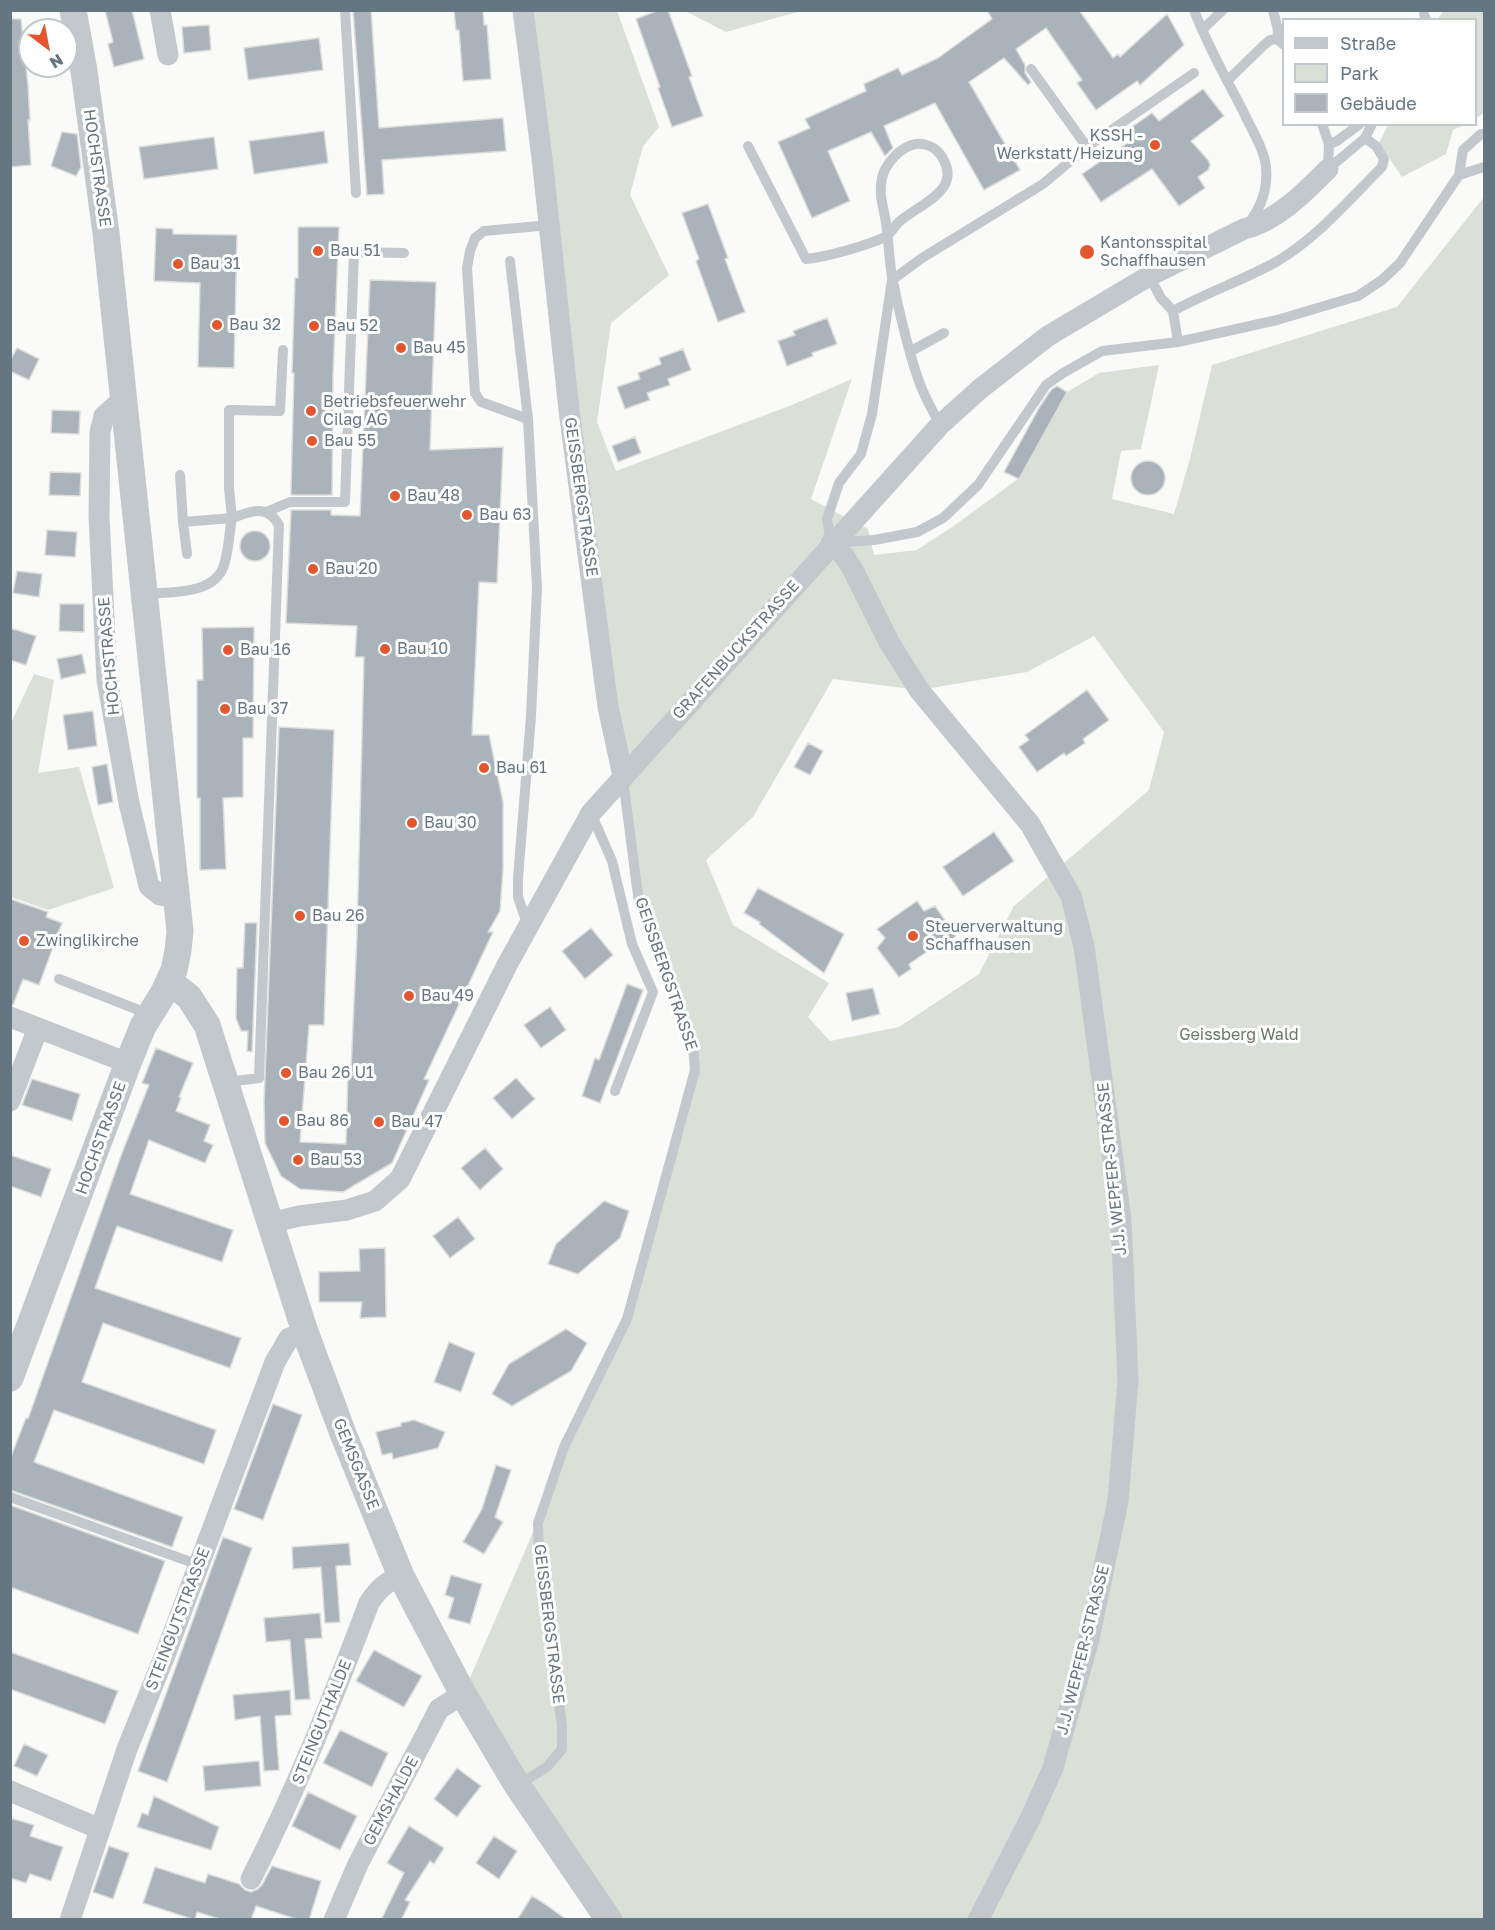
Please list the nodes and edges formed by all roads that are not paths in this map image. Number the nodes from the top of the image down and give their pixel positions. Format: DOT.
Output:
graph roads {
  1 [pos="73,10"];
  2 [pos="160,10"];
  3 [pos="345,10"];
  4 [pos="523,10"];
  5 [pos="1194,10"];
  6 [pos="1223,10"];
  7 [pos="1273,10"];
  8 [pos="1202,30"];
  9 [pos="1280,42"];
  10 [pos="168,55"];
  11 [pos="1031,69"];
  12 [pos="1194,73"];
  13 [pos="1227,81"];
  14 [pos="1324,126"];
  15 [pos="1357,126"];
  16 [pos="1371,126"];
  17 [pos="1485,134"];
  18 [pos="1365,138"];
  19 [pos="1329,144"];
  20 [pos="748,146"];
  21 [pos="1087,147"];
  22 [pos="1485,167"];
  23 [pos="1328,169"];
  24 [pos="1459,175"];
  25 [pos="356,193"];
  26 [pos="550,225"];
  27 [pos="1244,229"];
  28 [pos="887,236"];
  29 [pos="404,253"];
  30 [pos="510,261"];
  31 [pos="1149,276"];
  32 [pos="892,280"];
  33 [pos="1173,311"];
  34 [pos="944,333"];
  35 [pos="1178,342"];
  36 [pos="283,350"];
  37 [pos="910,351"];
  38 [pos="123,399"];
  39 [pos="528,419"];
  40 [pos="940,425"];
  41 [pos="180,475"];
  42 [pos="266,512"];
  43 [pos="232,518"];
  44 [pos="183,522"];
  45 [pos="831,543"];
  46 [pos="187,554"];
  47 [pos="145,594"];
  48 [pos="623,776"];
  49 [pos="591,813"];
  50 [pos="177,898"];
  51 [pos="528,928"];
  52 [pos="59,979"];
  53 [pos="170,981"];
  54 [pos="149,1014"];
  55 [pos="10,1017"];
  56 [pos="38,1028"];
  57 [pos="128,1063"];
  58 [pos="225,1083"];
  59 [pos="615,1091"];
  60 [pos="10,1101"];
  61 [pos="270,1223"];
  62 [pos="305,1332"];
  63 [pos="10,1378"];
  64 [pos="10,1497"];
  65 [pos="199,1565"];
  66 [pos="401,1576"];
  67 [pos="463,1694"];
  68 [pos="518,1785"];
  69 [pos="10,1791"];
  70 [pos="100,1828"];
  71 [pos="251,1879"];
  72 [pos="70,1920"];
  73 [pos="334,1920"];
  74 [pos="609,1920"];
  75 [pos="978,1920"];
  1 -- 38 [label="street, HOCHSTRASSE"];
  2 -- 10 [label="street"];
  3 -- 25 [label="lane"];
  4 -- 26 [label="street, GEISSBERGSTRASSE"];
  5 -- 8 [label="lane"];
  6 -- 8 [label="lane"];
  7 -- 9 [label="lane"];
  8 -- 13 [label="lane"];
  9 -- 13 [label="lane"];
  11 -- 21 [label="lane"];
  12 -- 21 [label="lane"];
  13 -- 27 [label="lane"];
  14 -- 19 [label="lane"];
  15 -- 19 [label="lane"];
  16 -- 18 [label="lane"];
  17 -- 24 [label="lane"];
  18 -- 23 [label="lane"];
  18 -- 33 [label="lane"];
  19 -- 23 [label="lane"];
  20 -- 28 [label="lane"];
  21 -- 32 [label="lane"];
  22 -- 24 [label="lane"];
  23 -- 27 [label="street, GRAFENBUCKSTRASSE"];
  24 -- 35 [label="lane"];
  26 -- 39 [label="lane"];
  26 -- 48 [label="street, GEISSBERGSTRASSE"];
  27 -- 31 [label="street, GRAFENBUCKSTRASSE"];
  28 -- 28 [label="lane"];
  28 -- 32 [label="lane"];
  29 -- 42 [label="lane"];
  30 -- 39 [label="lane"];
  31 -- 33 [label="lane"];
  31 -- 40 [label="street, GRAFENBUCKSTRASSE"];
  32 -- 37 [label="lane"];
  32 -- 45 [label="lane"];
  33 -- 35 [label="lane"];
  34 -- 37 [label="lane"];
  35 -- 45 [label="lane"];
  36 -- 43 [label="lane"];
  37 -- 40 [label="lane"];
  38 -- 47 [label="street, HOCHSTRASSE"];
  38 -- 50 [label="street, HOCHSTRASSE"];
  39 -- 51 [label="lane"];
  40 -- 45 [label="street, GRAFENBUCKSTRASSE"];
  41 -- 44 [label="lane"];
  42 -- 43 [label="lane"];
  42 -- 58 [label="lane"];
  43 -- 44 [label="lane"];
  43 -- 47 [label="lane"];
  44 -- 46 [label="lane"];
  45 -- 48 [label="street, GRAFENBUCKSTRASSE"];
  45 -- 75 [label="street, J.J. WEPFER-STRASSE"];
  47 -- 50 [label="street, HOCHSTRASSE"];
  48 -- 49 [label="street, GRAFENBUCKSTRASSE"];
  48 -- 68 [label="lane, GEISSBERGSTRASSE"];
  49 -- 51 [label="street, GRAFENBUCKSTRASSE"];
  49 -- 59 [label="lane"];
  50 -- 53 [label="street, HOCHSTRASSE"];
  51 -- 61 [label="street, GRAFENBUCKSTRASSE"];
  52 -- 54 [label="lane"];
  53 -- 54 [label="street, HOCHSTRASSE"];
  53 -- 58 [label="street, GEMSGASSE"];
  54 -- 57 [label="street, HOCHSTRASSE"];
  55 -- 56 [label="street"];
  56 -- 57 [label="street"];
  56 -- 60 [label="street"];
  57 -- 63 [label="street, HOCHSTRASSE"];
  58 -- 61 [label="street, GEMSGASSE"];
  61 -- 62 [label="street, GEMSGASSE"];
  62 -- 65 [label="street, STEINGUTSTRASSE"];
  62 -- 66 [label="street, GEMSGASSE"];
  64 -- 65 [label="lane"];
  65 -- 70 [label="street, STEINGUTSTRASSE"];
  66 -- 67 [label="street, GEMSGASSE"];
  66 -- 71 [label="street, STEINGUTHALDE"];
  67 -- 68 [label="street, GEMSGASSE"];
  67 -- 73 [label="street, GEMSHALDE"];
  68 -- 74 [label="street, GEMSGASSE"];
  69 -- 70 [label="street"];
  70 -- 72 [label="street, STEINGUTSTRASSE"];
}
